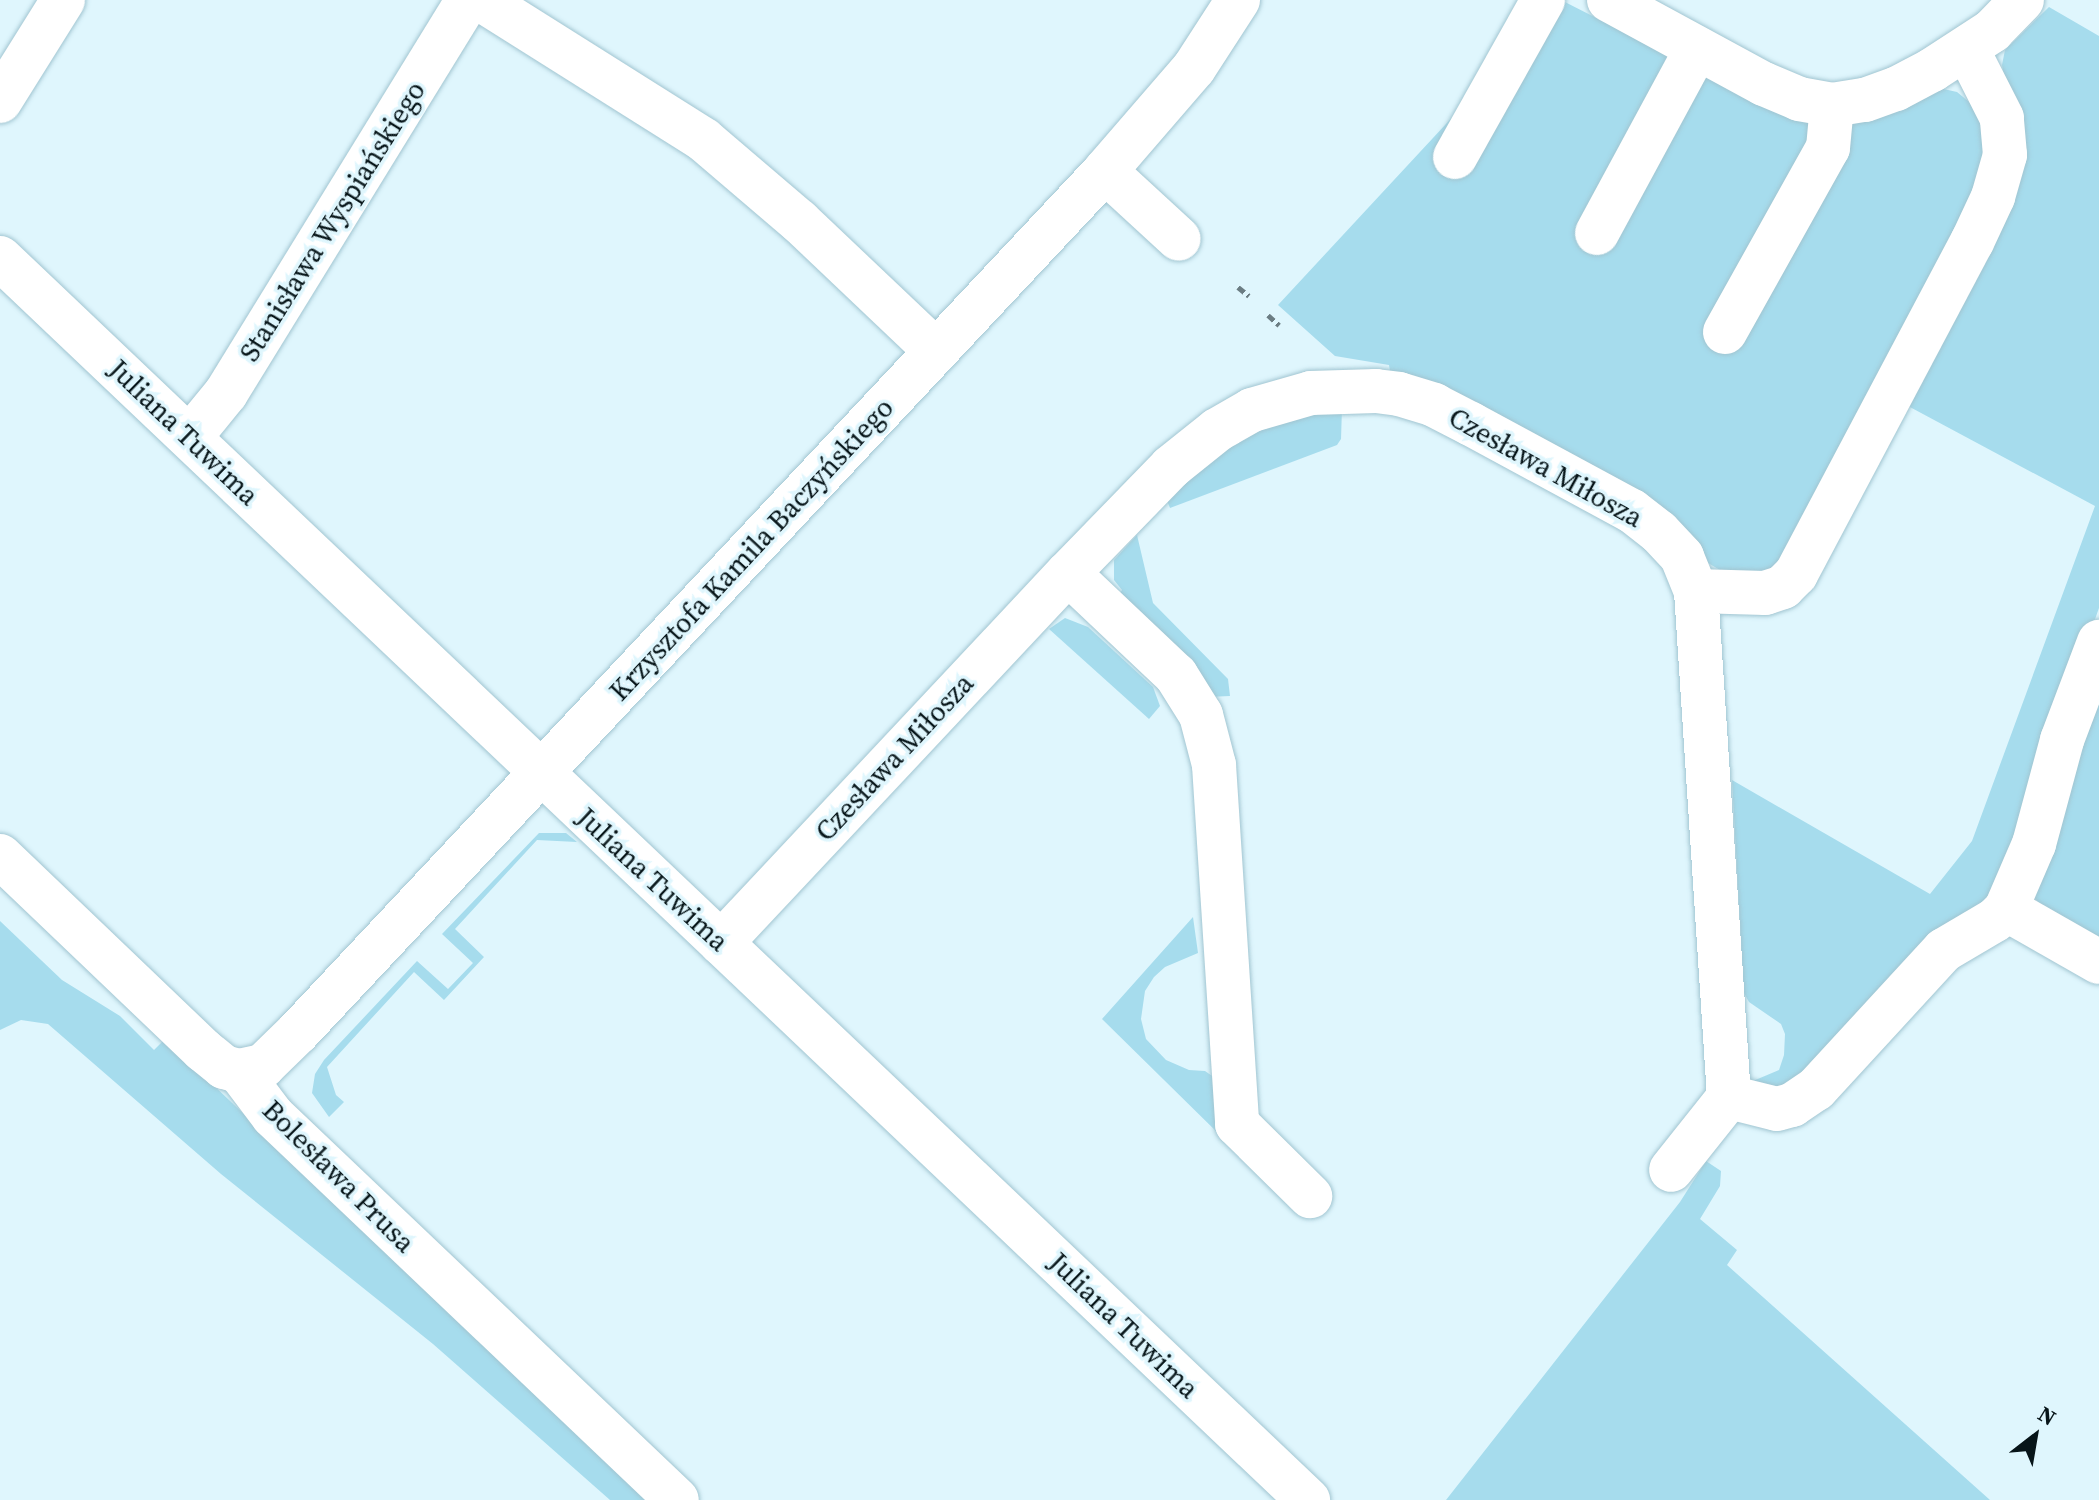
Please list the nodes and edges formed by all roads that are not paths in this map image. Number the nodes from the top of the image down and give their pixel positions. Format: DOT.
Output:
graph roads {
  1 [pos="63,0"];
  2 [pos="468,0"];
  3 [pos="482,0"];
  4 [pos="1238,0"];
  5 [pos="1543,0"];
  6 [pos="1609,0"];
  7 [pos="2022,0"];
  8 [pos="1697,48"];
  9 [pos="1967,49"];
  10 [pos="0,101"];
  11 [pos="1832,105"];
  12 [pos="1455,157"];
  13 [pos="1105,171"];
  14 [pos="1597,233"];
  15 [pos="1179,239"];
  16 [pos="0,258"];
  17 [pos="1725,332"];
  18 [pos="936,351"];
  19 [pos="190,437"];
  20 [pos="1068,573"];
  21 [pos="1696,591"];
  22 [pos="2099,642"];
  23 [pos="540,773"];
  24 [pos="0,856"];
  25 [pos="2006,909"];
  26 [pos="721,943"];
  27 [pos="2099,962"];
  28 [pos="239,1071"];
  29 [pos="1729,1097"];
  30 [pos="1671,1170"];
  31 [pos="1310,1196"];
  32 [pos="677,1500"];
  33 [pos="1308,1500"];
  1 -- 10 [label="street"];
  2 -- 19 [label="street, Stanisława Wyspiańskiego"];
  3 -- 18 [label="street"];
  4 -- 13 [label="street, Krzysztofa Kamila Baczyńskiego"];
  5 -- 12 [label="street"];
  6 -- 8 [label="street"];
  7 -- 9 [label="street"];
  8 -- 11 [label="street"];
  8 -- 14 [label="street"];
  9 -- 11 [label="street"];
  9 -- 21 [label="street"];
  11 -- 17 [label="street"];
  13 -- 15 [label="street"];
  13 -- 18 [label="street, Krzysztofa Kamila Baczyńskiego"];
  16 -- 19 [label="street, Juliana Tuwima"];
  18 -- 23 [label="street, Krzysztofa Kamila Baczyńskiego"];
  19 -- 23 [label="street, Juliana Tuwima"];
  20 -- 21 [label="street, Czesława Miłosza"];
  20 -- 26 [label="street, Czesława Miłosza"];
  20 -- 31 [label="street"];
  21 -- 29 [label="street, Czesława Miłosza"];
  22 -- 25 [label="street"];
  23 -- 26 [label="street, Juliana Tuwima"];
  23 -- 28 [label="street, Krzysztofa Kamila Baczyńskiego"];
  24 -- 28 [label="street, Bolesława Prusa"];
  25 -- 27 [label="street"];
  25 -- 29 [label="street"];
  26 -- 33 [label="street, Juliana Tuwima"];
  28 -- 32 [label="street, Bolesława Prusa"];
  29 -- 30 [label="street"];
}
